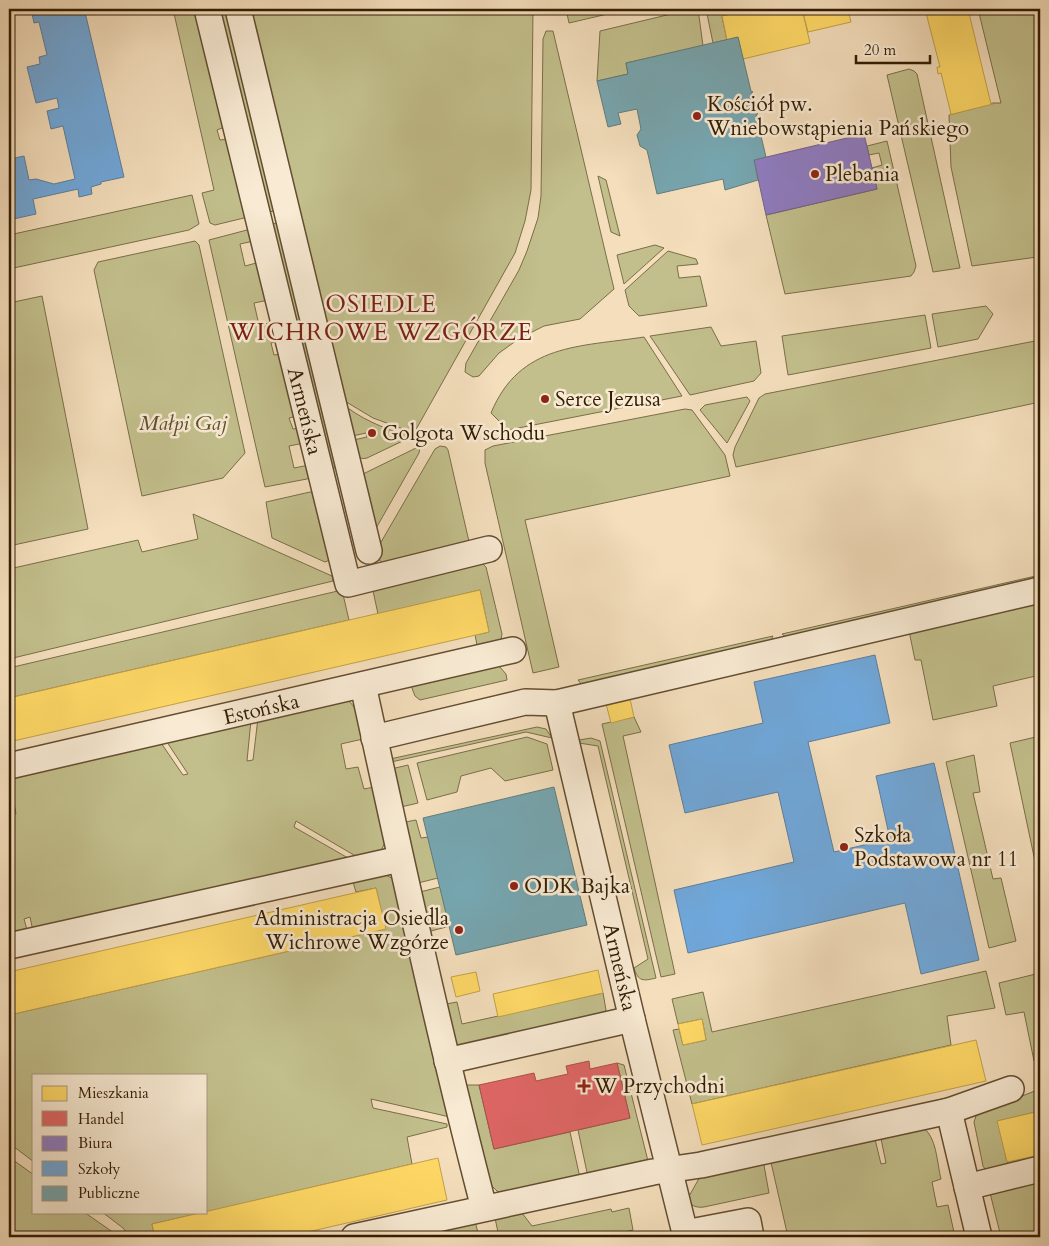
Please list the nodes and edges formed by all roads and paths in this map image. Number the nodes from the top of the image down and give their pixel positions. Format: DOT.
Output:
graph roads {
  1 [pos="207,9"];
  2 [pos="238,9"];
  3 [pos="488,550"];
  4 [pos="369,551"];
  5 [pos="1040,590"];
  6 [pos="512,650"];
  7 [pos="363,686"];
  8 [pos="563,692"];
  9 [pos="374,738"];
  10 [pos="9,766"];
  11 [pos="400,858"];
  12 [pos="9,946"];
  13 [pos="632,1019"];
  14 [pos="453,1060"];
  15 [pos="1011,1089"];
  16 [pos="949,1111"];
  17 [pos="1040,1169"];
  18 [pos="669,1170"];
  19 [pos="967,1186"];
  20 [pos="484,1208"];
  21 [pos="685,1235"];
  22 [pos="354,1237"];
  23 [pos="752,1237"];
  24 [pos="979,1237"];
  1 -- 3 [label="street, Armeńska"];
  2 -- 4 [label="street, Armeńska"];
  5 -- 8 [label="street"];
  6 -- 7 [label="street, Estońska"];
  7 -- 9 [label="street"];
  7 -- 10 [label="street, Estońska"];
  8 -- 9 [label="street"];
  8 -- 13 [label="street, Armeńska"];
  9 -- 11 [label="street"];
  11 -- 12 [label="street"];
  11 -- 14 [label="street"];
  13 -- 14 [label="street"];
  13 -- 18 [label="street, Armeńska"];
  14 -- 20 [label="street"];
  15 -- 16 [label="street"];
  16 -- 18 [label="street"];
  16 -- 19 [label="street"];
  17 -- 19 [label="street"];
  18 -- 20 [label="street"];
  18 -- 21 [label="street, Armeńska"];
  19 -- 24 [label="street"];
  20 -- 22 [label="street"];
  21 -- 23 [label="street, Armeńska"];
}
